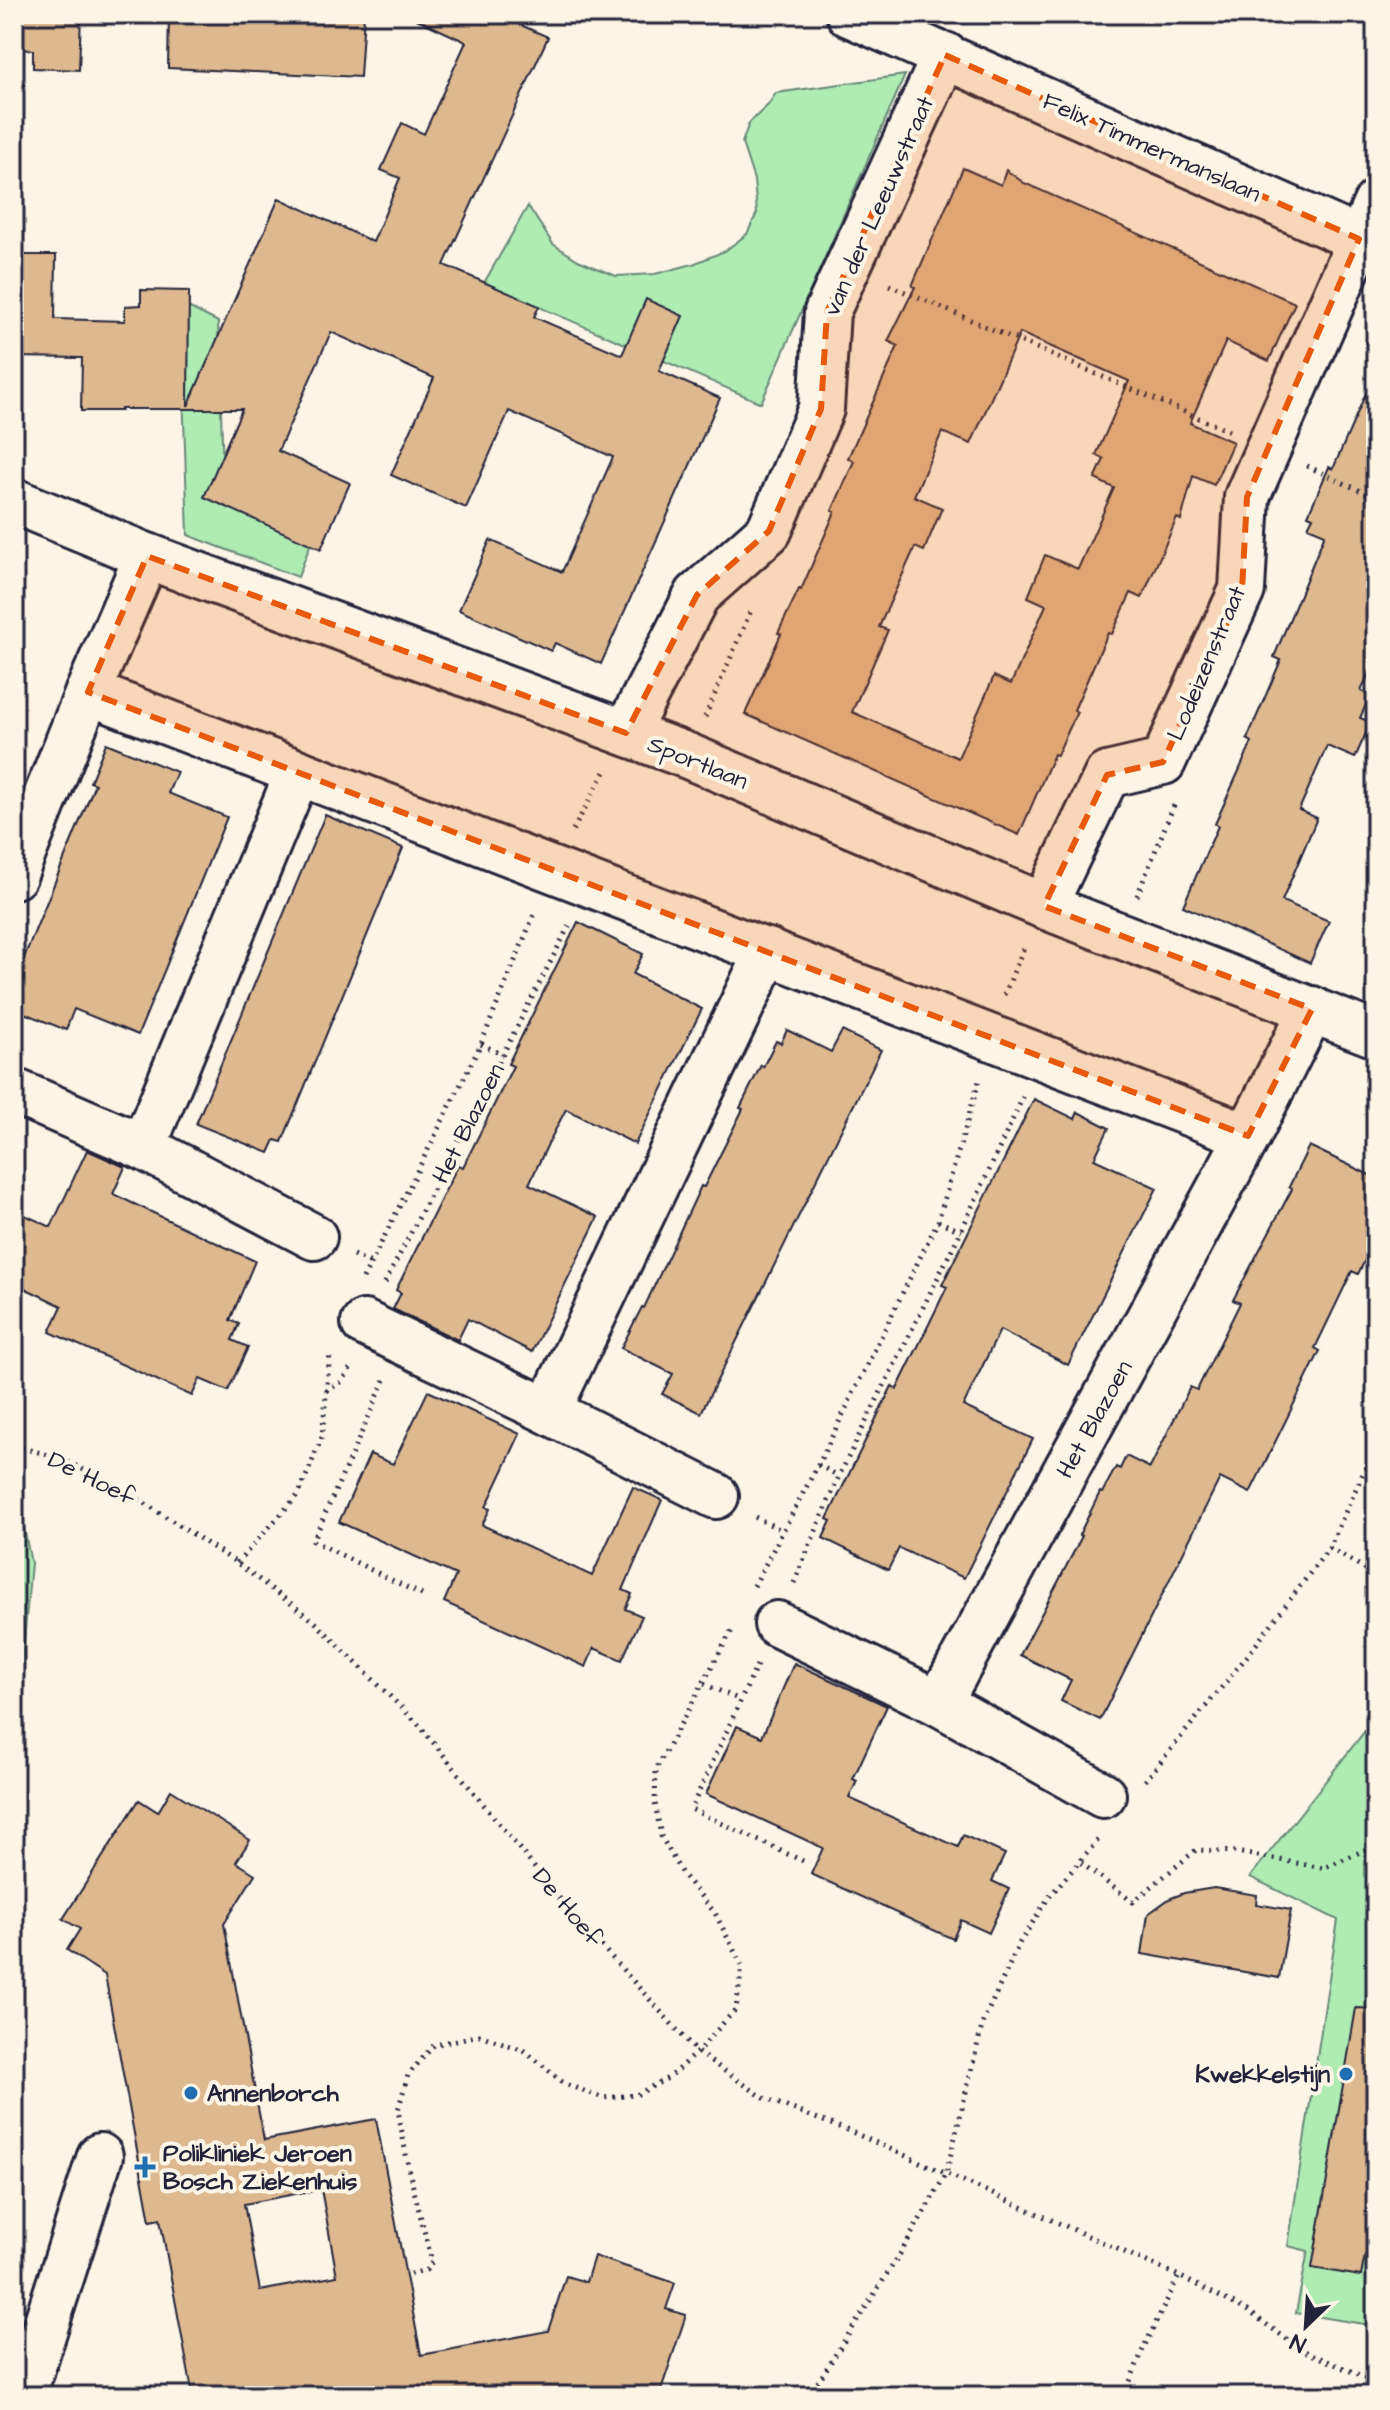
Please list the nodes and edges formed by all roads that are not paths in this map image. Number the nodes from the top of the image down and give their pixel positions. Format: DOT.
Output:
graph roads {
  1 [pos="849,14"];
  2 [pos="938,39"];
  3 [pos="1370,230"];
  4 [pos="14,501"];
  5 [pos="147,556"];
  6 [pos="88,692"];
  7 [pos="626,733"];
  8 [pos="298,772"];
  9 [pos="14,876"];
  10 [pos="1044,906"];
  11 [pos="768,951"];
  12 [pos="1312,1009"];
  13 [pos="1376,1035"];
  14 [pos="14,1091"];
  15 [pos="1248,1136"];
  16 [pos="143,1147"];
  17 [pos="314,1237"];
  18 [pos="353,1317"];
  19 [pos="548,1411"];
  20 [pos="716,1496"];
  21 [pos="756,1623"];
  22 [pos="939,1703"];
  23 [pos="1103,1795"];
  24 [pos="100,2156"];
  25 [pos="35,2381"];
  1 -- 2 [label="street, Felix Timmermanslaan"];
  2 -- 3 [label="street, Felix Timmermanslaan"];
  2 -- 7 [label="street, van der Leeuwstraat"];
  3 -- 10 [label="street, Lodeizenstraat"];
  4 -- 5 [label="street, Sportlaan"];
  5 -- 6 [label="street"];
  5 -- 7 [label="street, Sportlaan"];
  6 -- 8 [label="street"];
  6 -- 9 [label="street"];
  7 -- 10 [label="street, Sportlaan"];
  8 -- 11 [label="street"];
  8 -- 16 [label="street"];
  10 -- 12 [label="street, Sportlaan"];
  11 -- 15 [label="street"];
  11 -- 19 [label="street"];
  12 -- 13 [label="street, Sportlaan"];
  12 -- 15 [label="street, Het Blazoen"];
  14 -- 16 [label="street"];
  15 -- 22 [label="street, Het Blazoen"];
  16 -- 17 [label="street"];
  18 -- 19 [label="street"];
  19 -- 20 [label="street"];
  21 -- 22 [label="street"];
  22 -- 23 [label="street"];
  24 -- 25 [label="street"];
}
